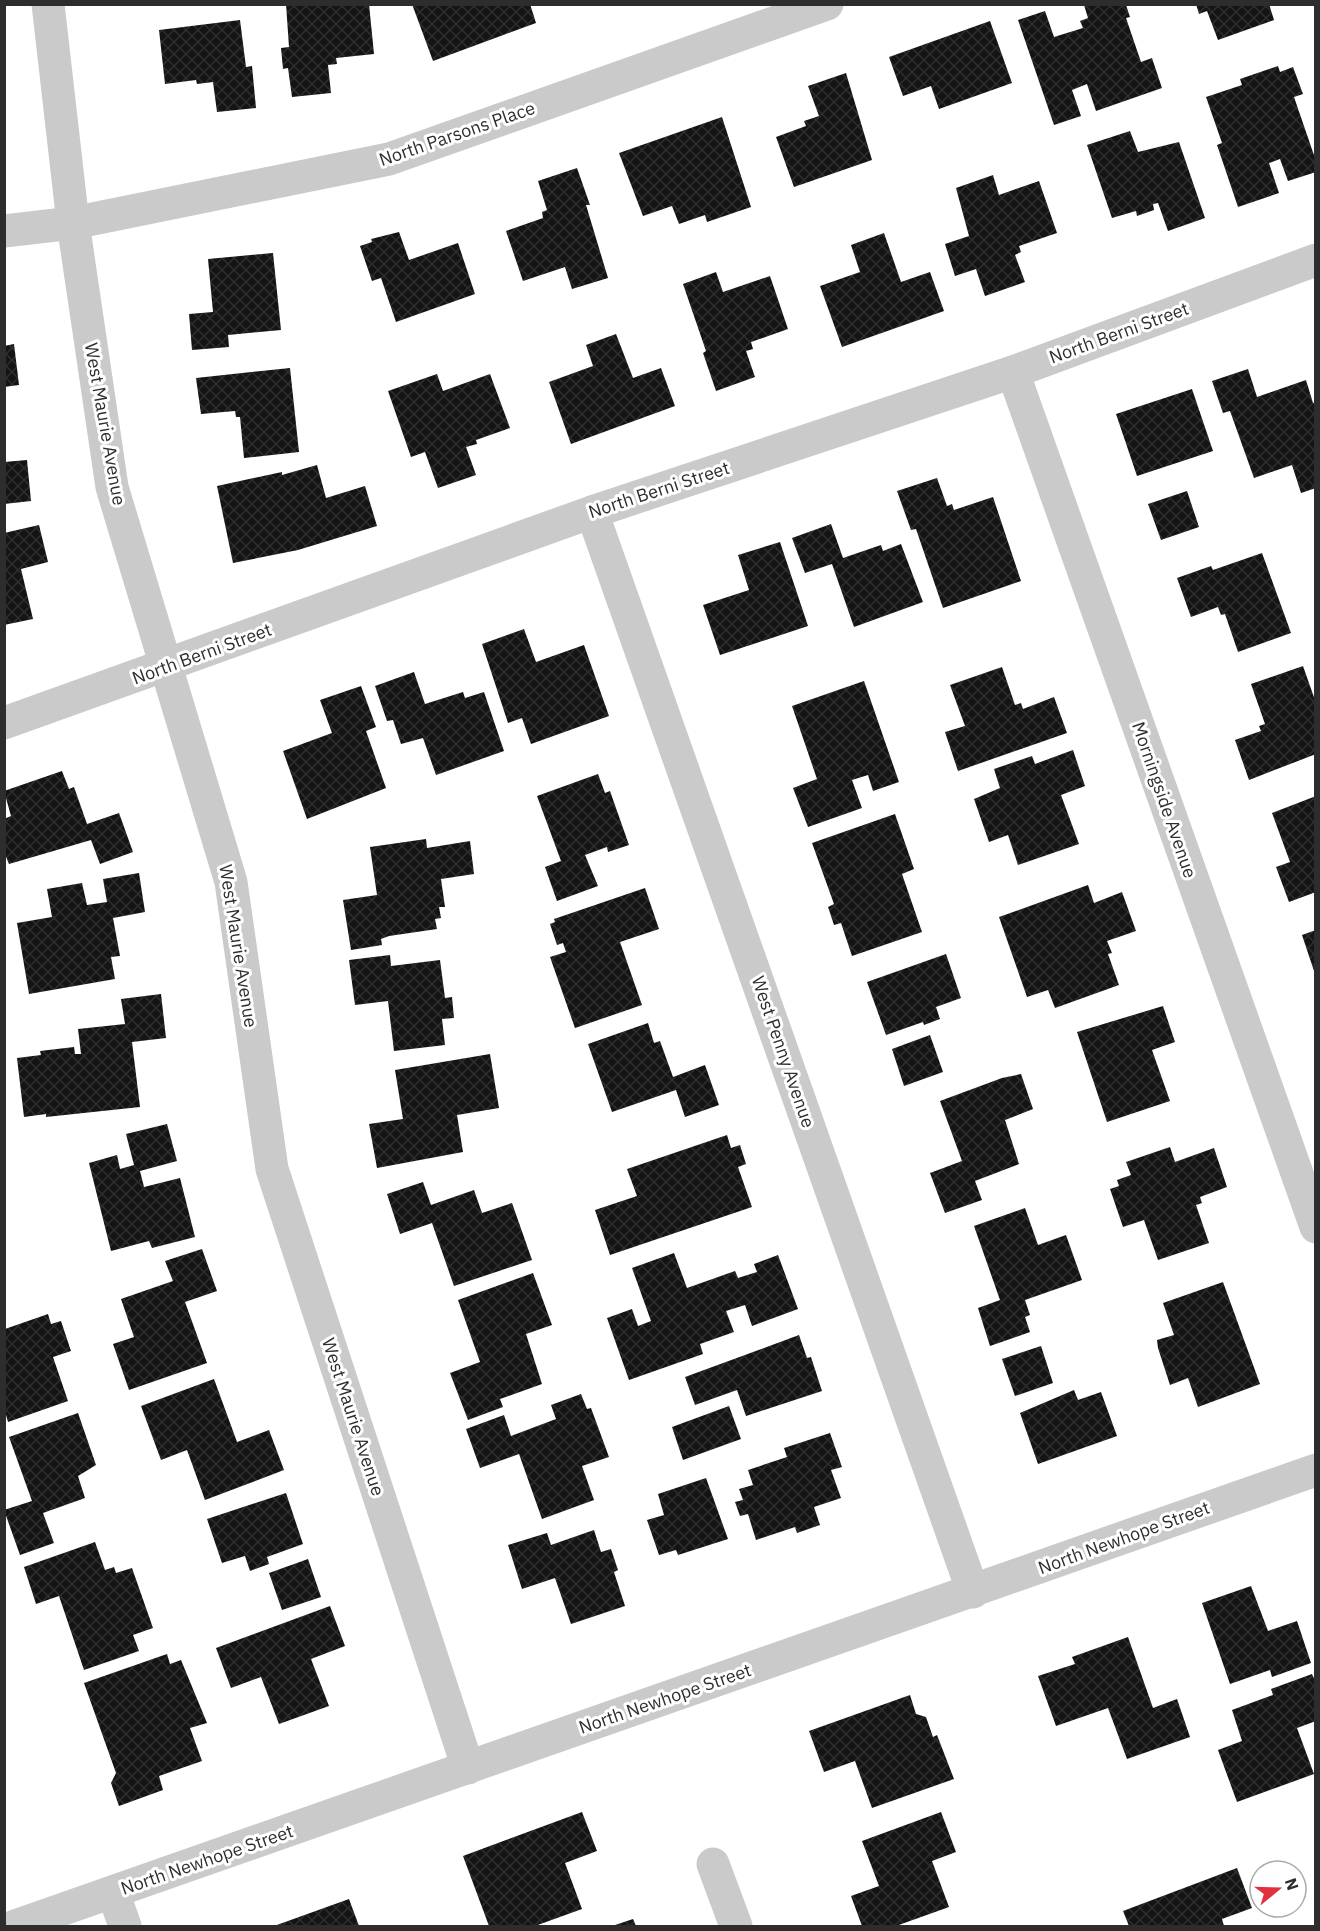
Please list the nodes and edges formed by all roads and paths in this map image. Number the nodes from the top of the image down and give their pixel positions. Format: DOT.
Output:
graph roads {
  1 [pos="48,4"];
  2 [pos="827,4"];
  3 [pos="73,223"];
  4 [pos="4,231"];
  5 [pos="1316,260"];
  6 [pos="1013,372"];
  7 [pos="592,512"];
  8 [pos="166,667"];
  9 [pos="4,723"];
  10 [pos="1316,1227"];
  11 [pos="1316,1470"];
  12 [pos="973,1592"];
  13 [pos="468,1768"];
  14 [pos="713,1864"];
  15 [pos="113,1892"];
  16 [pos="15,1926"];
  17 [pos="125,1926"];
  18 [pos="736,1926"];
  1 -- 3 [label="street, West Maurie Avenue"];
  2 -- 3 [label="street, North Parsons Place"];
  3 -- 4 [label="street, North Parsons Place"];
  3 -- 8 [label="street, West Maurie Avenue"];
  5 -- 6 [label="street, North Berni Street"];
  6 -- 7 [label="street, North Berni Street"];
  6 -- 10 [label="street, Morningside Avenue"];
  7 -- 8 [label="street, North Berni Street"];
  7 -- 12 [label="street, West Penny Avenue"];
  8 -- 9 [label="street, North Berni Street"];
  8 -- 13 [label="street, West Maurie Avenue"];
  11 -- 12 [label="street, North Newhope Street"];
  12 -- 13 [label="street, North Newhope Street"];
  13 -- 15 [label="street, North Newhope Street"];
  14 -- 18 [label="street"];
  15 -- 16 [label="street, North Newhope Street"];
  15 -- 17 [label="street"];
}
